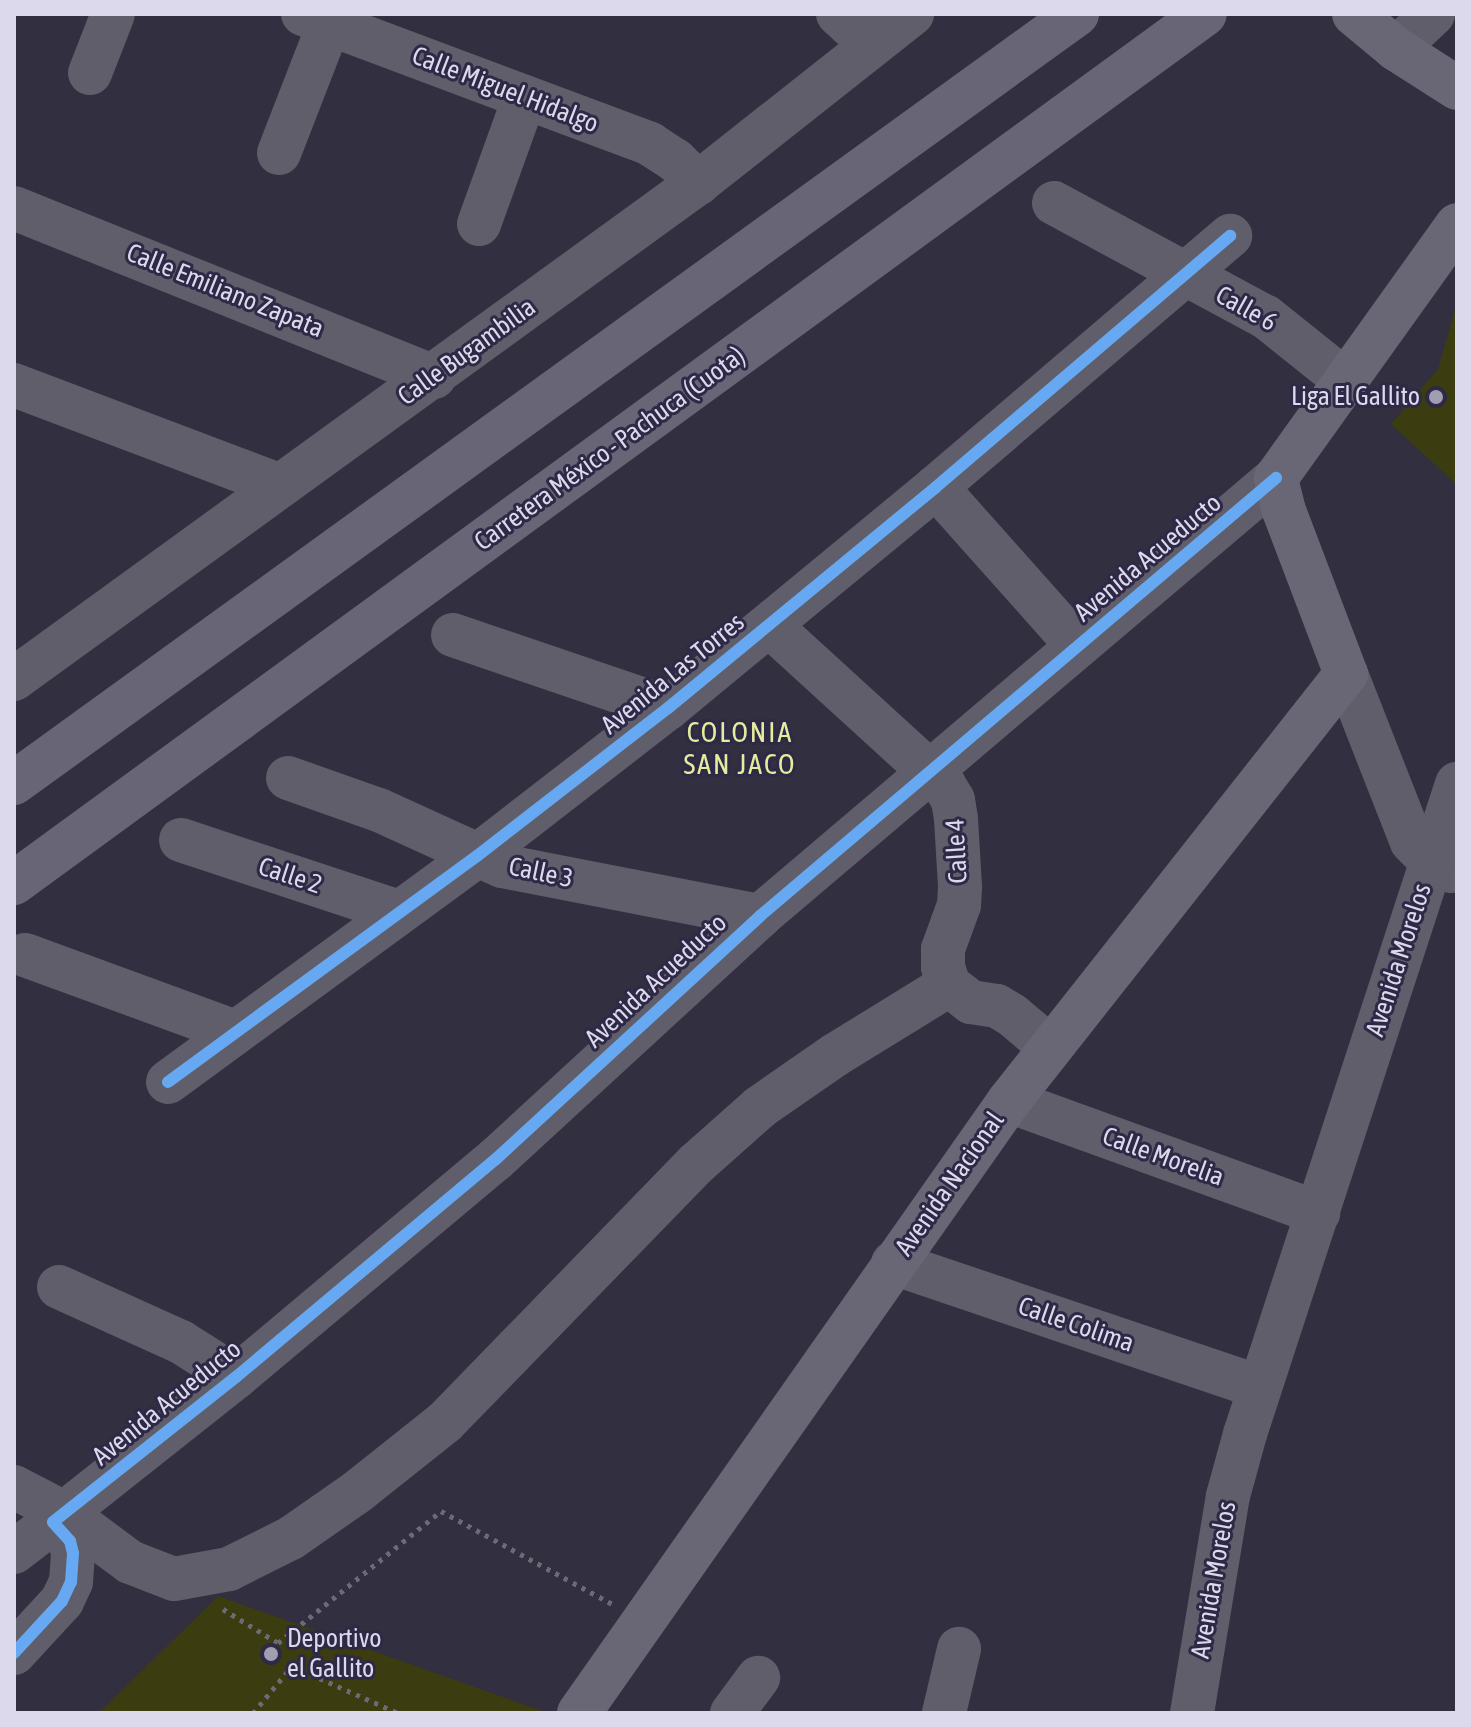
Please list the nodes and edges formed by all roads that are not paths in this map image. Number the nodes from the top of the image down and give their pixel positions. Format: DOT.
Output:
graph roads {
  1 [pos="113,14"];
  2 [pos="838,14"];
  3 [pos="912,14"];
  4 [pos="1077,14"];
  5 [pos="1205,14"];
  6 [pos="1354,14"];
  7 [pos="1433,14"];
  8 [pos="316,19"];
  9 [pos="872,45"];
  10 [pos="1396,49"];
  11 [pos="90,73"];
  12 [pos="1457,88"];
  13 [pos="524,99"];
  14 [pos="279,153"];
  15 [pos="698,183"];
  16 [pos="1054,203"];
  17 [pos="14,208"];
  18 [pos="479,224"];
  19 [pos="1457,225"];
  20 [pos="1230,236"];
  21 [pos="1186,277"];
  22 [pos="434,377"];
  23 [pos="1346,381"];
  24 [pos="14,385"];
  25 [pos="1276,478"];
  26 [pos="279,485"];
  27 [pos="936,487"];
  28 [pos="769,625"];
  29 [pos="453,635"];
  30 [pos="1077,645"];
  31 [pos="1346,674"];
  32 [pos="14,679"];
  33 [pos="668,708"];
  34 [pos="931,771"];
  35 [pos="288,778"];
  36 [pos="14,783"];
  37 [pos="1457,784"];
  38 [pos="181,840"];
  39 [pos="477,856"];
  40 [pos="1444,867"];
  41 [pos="14,883"];
  42 [pos="399,912"];
  43 [pos="760,916"];
  44 [pos="25,955"];
  45 [pos="949,985"];
  46 [pos="235,1032"];
  47 [pos="1050,1047"];
  48 [pos="168,1082"];
  49 [pos="1009,1101"];
  50 [pos="1318,1213"];
  51 [pos="893,1263"];
  52 [pos="59,1287"];
  53 [pos="236,1377"];
  54 [pos="1260,1387"];
  55 [pos="14,1487"];
  56 [pos="58,1518"];
  57 [pos="14,1552"];
  58 [pos="959,1649"];
  59 [pos="14,1653"];
  60 [pos="758,1678"];
  61 [pos="579,1713"];
  62 [pos="732,1713"];
  63 [pos="944,1713"];
  64 [pos="1192,1713"];
  1 -- 11 [label="street"];
  2 -- 9 [label="street"];
  3 -- 9 [label="street, Calle Bugambilia"];
  4 -- 36 [label="highway"];
  5 -- 41 [label="highway, Carretera México - Pachuca (Cuota)"];
  6 -- 10 [label="main road"];
  7 -- 10 [label="street"];
  8 -- 13 [label="street, Calle Miguel Hidalgo"];
  8 -- 14 [label="street"];
  9 -- 15 [label="street, Calle Bugambilia"];
  10 -- 12 [label="main road"];
  13 -- 15 [label="street, Calle Miguel Hidalgo"];
  13 -- 18 [label="street"];
  15 -- 22 [label="street, Calle Bugambilia"];
  16 -- 21 [label="street, Calle 6"];
  17 -- 22 [label="street, Calle Emiliano Zapata"];
  19 -- 23 [label="main road"];
  20 -- 21 [label="street, Avenida Las Torres"];
  21 -- 23 [label="street, Calle 6"];
  21 -- 27 [label="street, Avenida Las Torres"];
  22 -- 26 [label="street, Calle Bugambilia"];
  23 -- 25 [label="main road"];
  24 -- 26 [label="street"];
  25 -- 30 [label="street, Avenida Acueducto"];
  25 -- 31 [label="main road, Avenida Morelos"];
  26 -- 32 [label="street, Calle Bugambilia"];
  27 -- 28 [label="street, Avenida Las Torres"];
  27 -- 30 [label="street"];
  28 -- 33 [label="street, Avenida Las Torres"];
  28 -- 34 [label="street, Calle 4"];
  29 -- 33 [label="street"];
  30 -- 34 [label="street, Avenida Acueducto"];
  31 -- 40 [label="street, Avenida Morelos"];
  31 -- 47 [label="main road, Avenida Nacional"];
  33 -- 39 [label="street, Avenida Las Torres"];
  34 -- 43 [label="street, Avenida Acueducto"];
  34 -- 45 [label="street, Calle 4"];
  35 -- 39 [label="street, Calle 3"];
  37 -- 40 [label="street"];
  38 -- 42 [label="street, Calle 2"];
  39 -- 42 [label="street, Avenida Las Torres"];
  39 -- 43 [label="street, Calle 3"];
  40 -- 50 [label="street, Avenida Morelos"];
  42 -- 46 [label="street, Avenida Las Torres"];
  43 -- 53 [label="street, Avenida Acueducto"];
  44 -- 46 [label="street"];
  45 -- 47 [label="street"];
  45 -- 56 [label="street"];
  46 -- 48 [label="street, Avenida Las Torres"];
  47 -- 49 [label="main road, Avenida Nacional"];
  49 -- 50 [label="street, Calle Morelia"];
  49 -- 51 [label="main road, Avenida Nacional"];
  50 -- 54 [label="street, Avenida Morelos"];
  51 -- 54 [label="street, Calle Colima"];
  51 -- 61 [label="main road, Avenida Nacional"];
  52 -- 53 [label="street"];
  53 -- 56 [label="street, Avenida Acueducto"];
  54 -- 64 [label="street, Avenida Morelos"];
  55 -- 56 [label="street"];
  56 -- 57 [label="street, Avenida Acueducto"];
  56 -- 59 [label="street"];
  58 -- 63 [label="street"];
  60 -- 62 [label="street"];
}
